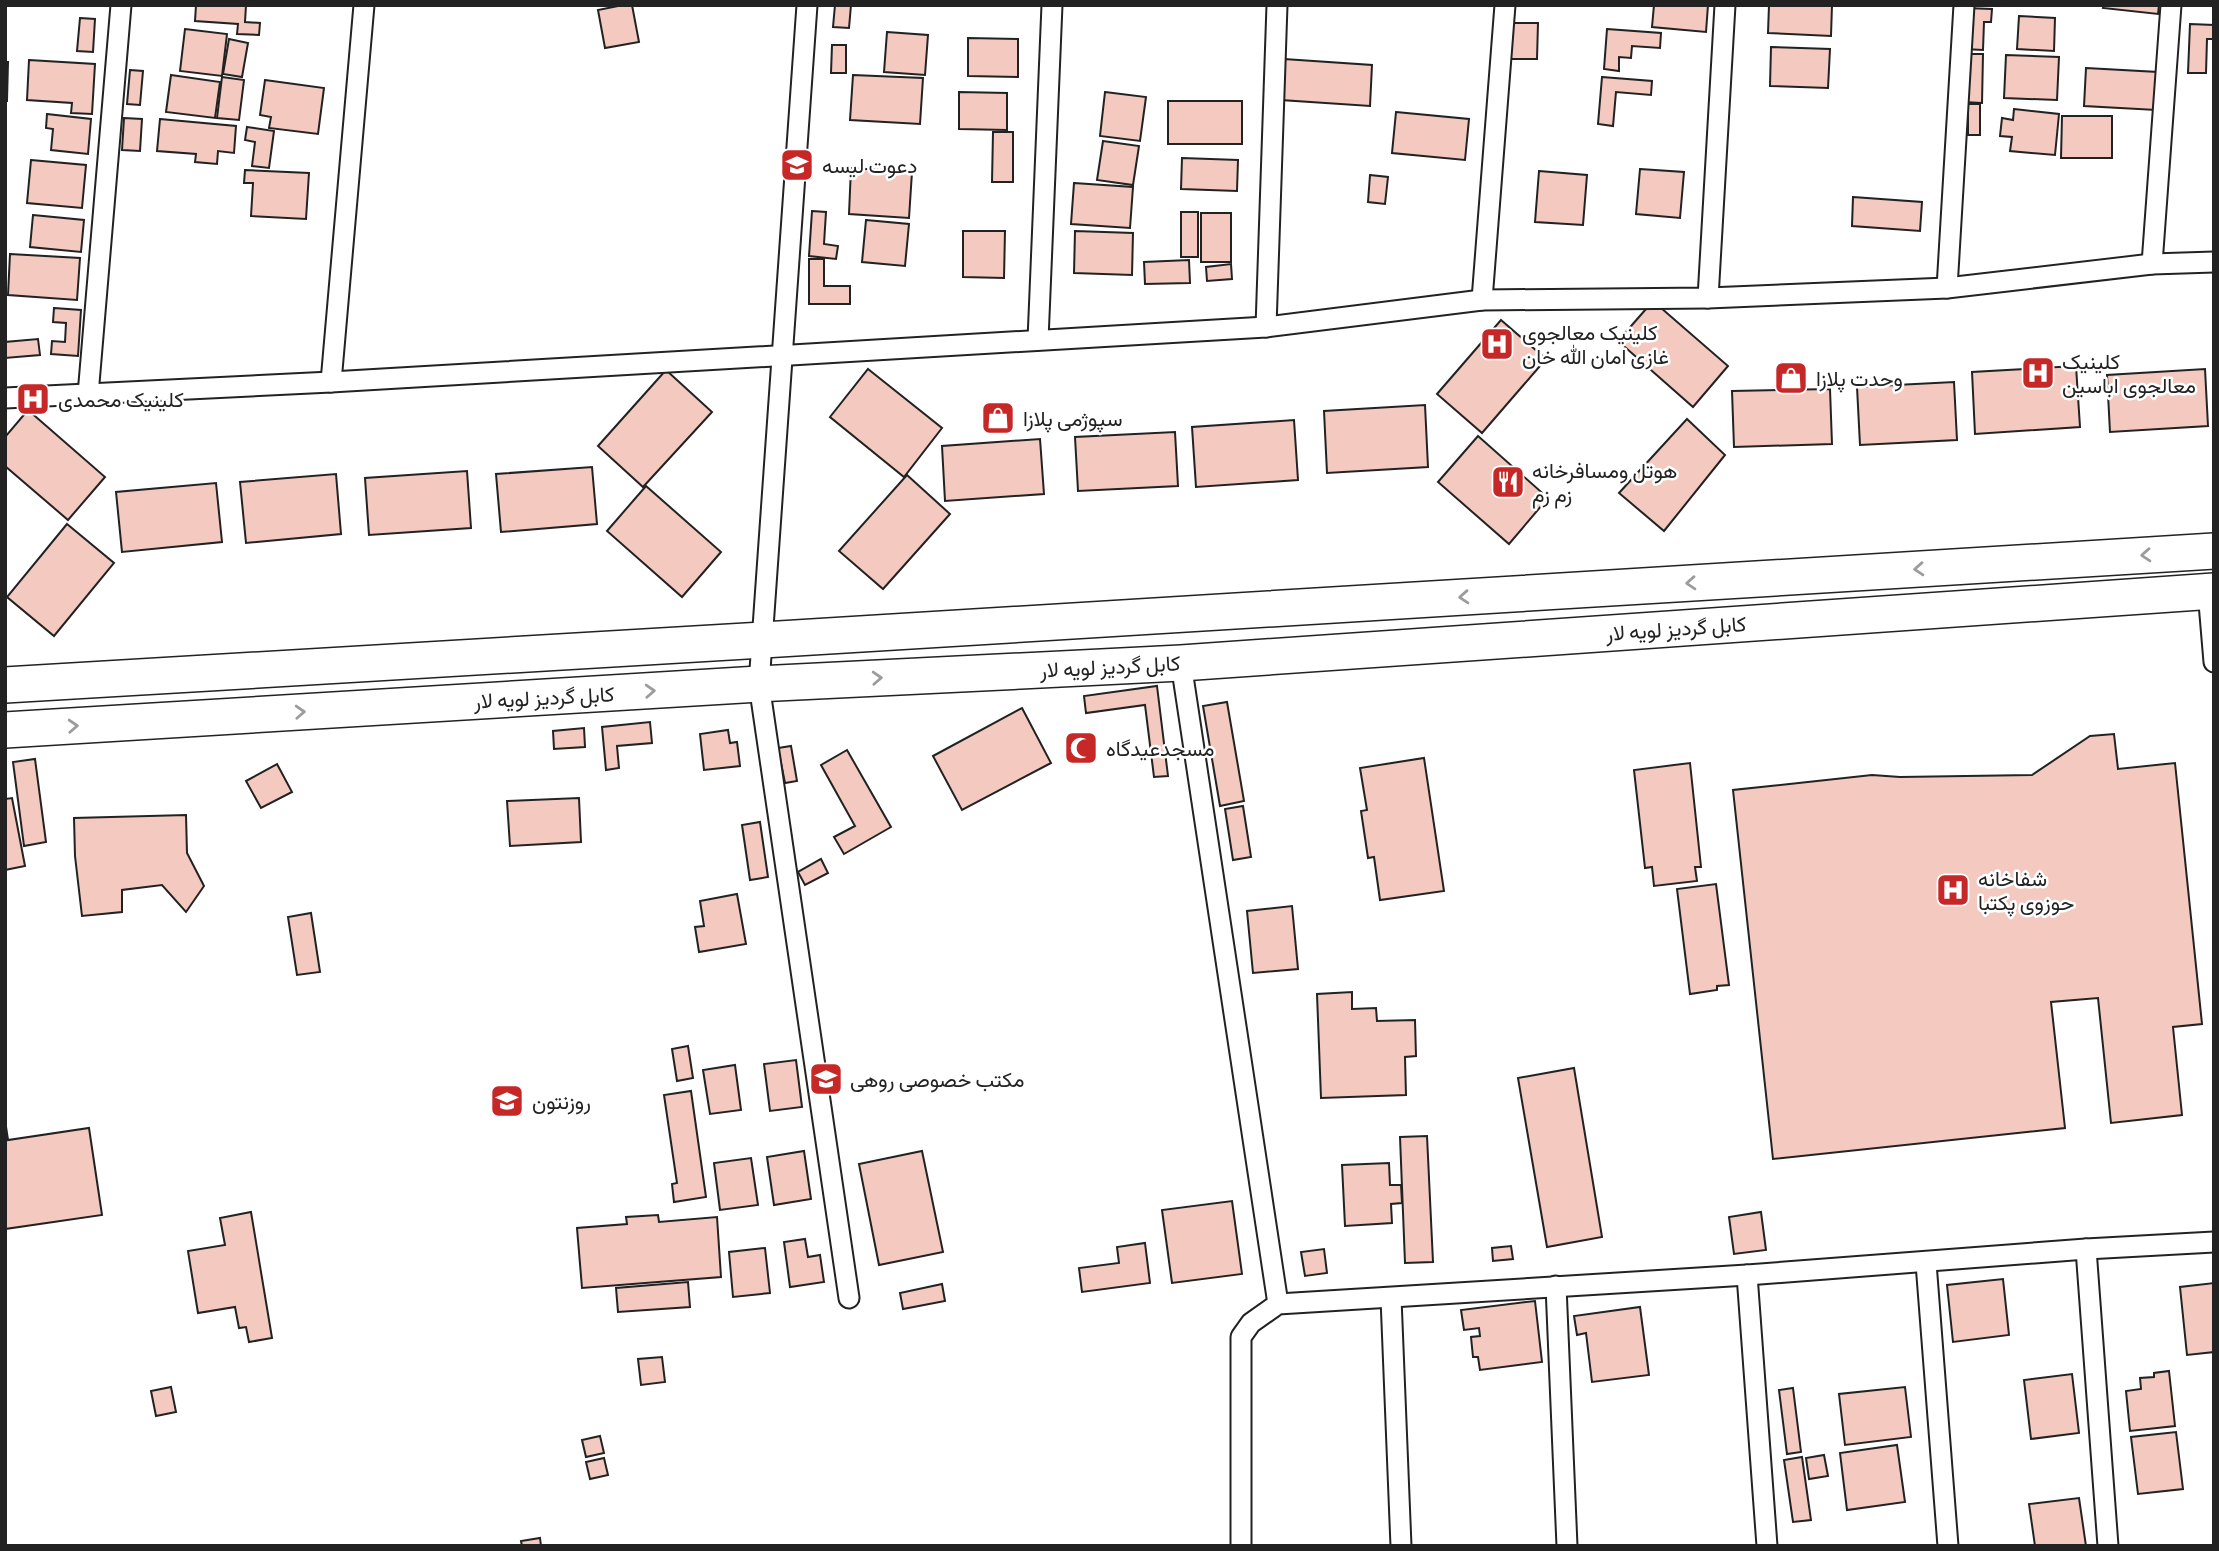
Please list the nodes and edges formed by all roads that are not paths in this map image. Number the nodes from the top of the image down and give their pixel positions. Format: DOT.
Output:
graph roads {
  1 [pos="121,5"];
  2 [pos="364,5"];
  3 [pos="807,5"];
  4 [pos="1052,5"];
  5 [pos="1278,5"];
  6 [pos="1505,5"];
  7 [pos="1725,5"];
  8 [pos="1965,5"];
  9 [pos="2171,5"];
  10 [pos="2214,262"];
  11 [pos="2151,264"];
  12 [pos="1947,288"];
  13 [pos="1708,298"];
  14 [pos="1482,300"];
  15 [pos="1266,327"];
  16 [pos="1038,340"];
  17 [pos="782,355"];
  18 [pos="331,382"];
  19 [pos="88,395"];
  20 [pos="5,398"];
  21 [pos="2214,551"];
  22 [pos="2211,591"];
  23 [pos="763,640"];
  24 [pos="2214,662"];
  25 [pos="1181,663"];
  26 [pos="759,684"];
  27 [pos="5,685"];
  28 [pos="5,730"];
  29 [pos="2214,1242"];
  30 [pos="2086,1249"];
  31 [pos="1926,1263"];
  32 [pos="1747,1275"];
  33 [pos="1556,1286"];
  34 [pos="849,1298"];
  35 [pos="1391,1298"];
  36 [pos="1278,1304"];
  37 [pos="1241,1546"];
  38 [pos="1401,1546"];
  39 [pos="1567,1546"];
  40 [pos="1767,1546"];
  41 [pos="1948,1546"];
  42 [pos="2108,1546"];
  1 -- 19 [label="street"];
  2 -- 18 [label="street"];
  3 -- 17 [label="street"];
  4 -- 16 [label="street"];
  5 -- 15 [label="street"];
  6 -- 14 [label="street"];
  7 -- 13 [label="street"];
  8 -- 12 [label="street"];
  9 -- 11 [label="street"];
  10 -- 11 [label="street"];
  11 -- 12 [label="street"];
  12 -- 13 [label="street"];
  13 -- 14 [label="street"];
  14 -- 15 [label="street"];
  15 -- 16 [label="street"];
  16 -- 17 [label="street"];
  17 -- 18 [label="street"];
  17 -- 23 [label="street"];
  18 -- 19 [label="street"];
  19 -- 20 [label="street"];
  21 -- 23 [label="highway, کابل گردیز لویه لار, one-way"];
  22 -- 24 [label="street"];
  22 -- 25 [label="highway, کابل گردیز لویه لار"];
  23 -- 26 [label="street"];
  23 -- 27 [label="highway, کابل گردیز لویه لار"];
  26 -- 25 [label="highway, کابل گردیز لویه لار, one-way"];
  25 -- 36 [label="street"];
  28 -- 26 [label="highway, کابل گردیز لویه لار, one-way"];
  26 -- 34 [label="street"];
  29 -- 30 [label="street"];
  30 -- 31 [label="street"];
  30 -- 42 [label="street"];
  31 -- 32 [label="street"];
  31 -- 41 [label="street"];
  32 -- 33 [label="street"];
  32 -- 40 [label="street"];
  33 -- 35 [label="street"];
  33 -- 39 [label="street"];
  35 -- 36 [label="street"];
  35 -- 38 [label="street"];
  36 -- 37 [label="street"];
}
